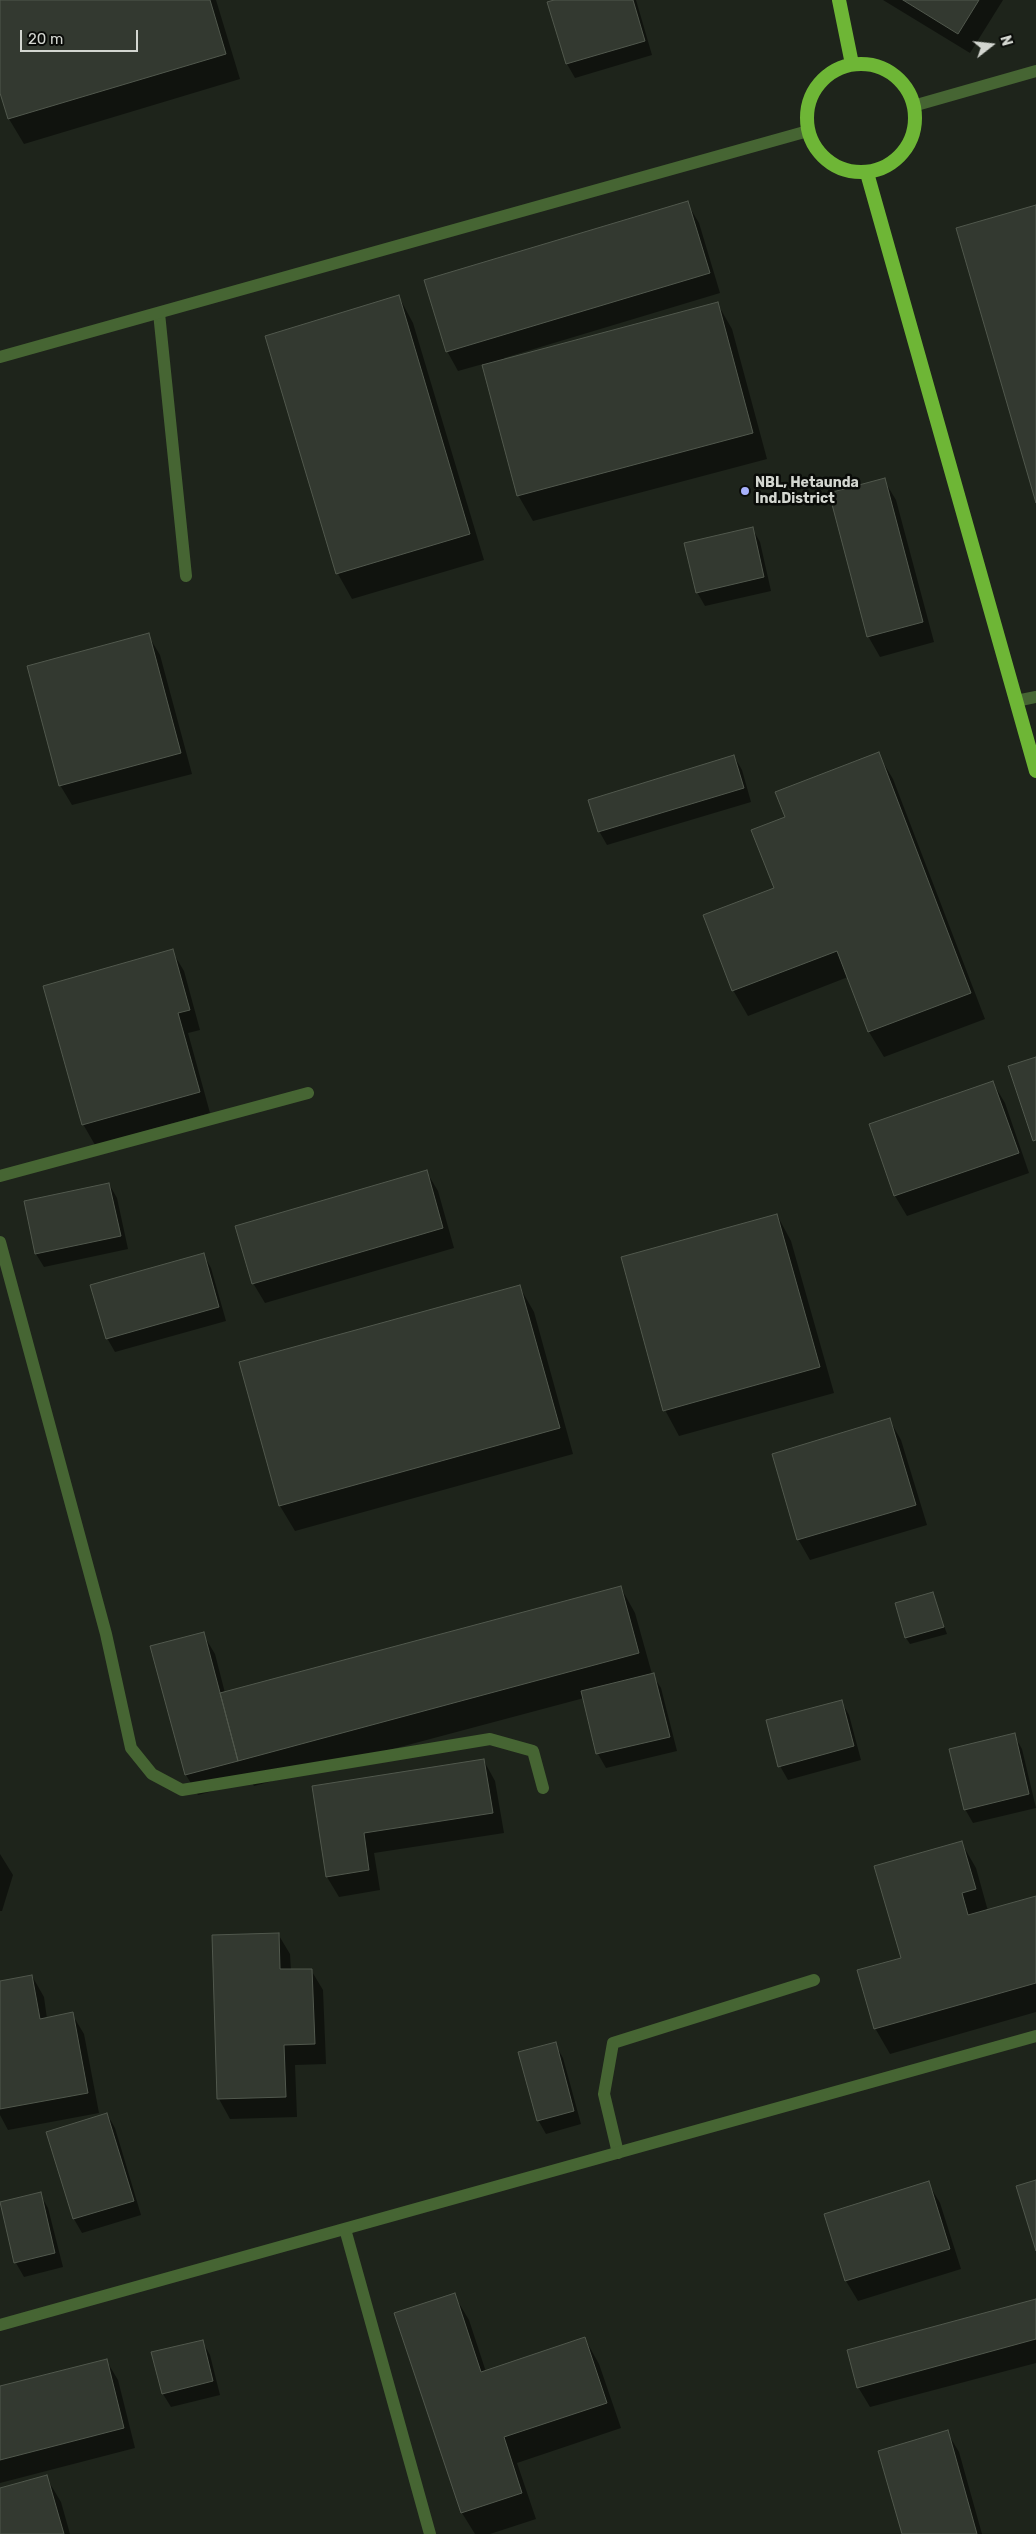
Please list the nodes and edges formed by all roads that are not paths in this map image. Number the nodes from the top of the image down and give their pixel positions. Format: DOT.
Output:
graph roads {
  1 [pos="839,0"];
  2 [pos="852,64"];
  3 [pos="1036,71"];
  4 [pos="912,106"];
  5 [pos="808,131"];
  6 [pos="867,173"];
  7 [pos="159,313"];
  8 [pos="0,357"];
  9 [pos="186,576"];
  10 [pos="1036,697"];
  11 [pos="1016,701"];
  12 [pos="1036,771"];
  13 [pos="308,1093"];
  14 [pos="0,1176"];
  15 [pos="0,1242"];
  16 [pos="543,1788"];
  17 [pos="814,1980"];
  18 [pos="1036,2036"];
  19 [pos="618,2153"];
  20 [pos="345,2229"];
  21 [pos="0,2326"];
  22 [pos="430,2534"];
  1 -- 2 [label="highway"];
  2 -- 4 [label="highway"];
  2 -- 5 [label="highway"];
  3 -- 4 [label="street"];
  4 -- 6 [label="highway"];
  5 -- 6 [label="highway"];
  5 -- 7 [label="street"];
  6 -- 11 [label="highway"];
  7 -- 8 [label="street"];
  7 -- 9 [label="street"];
  10 -- 11 [label="street"];
  11 -- 12 [label="highway"];
  13 -- 14 [label="street"];
  15 -- 16 [label="street"];
  17 -- 19 [label="street"];
  18 -- 19 [label="street"];
  19 -- 20 [label="street"];
  20 -- 21 [label="street"];
  20 -- 22 [label="street"];
}
